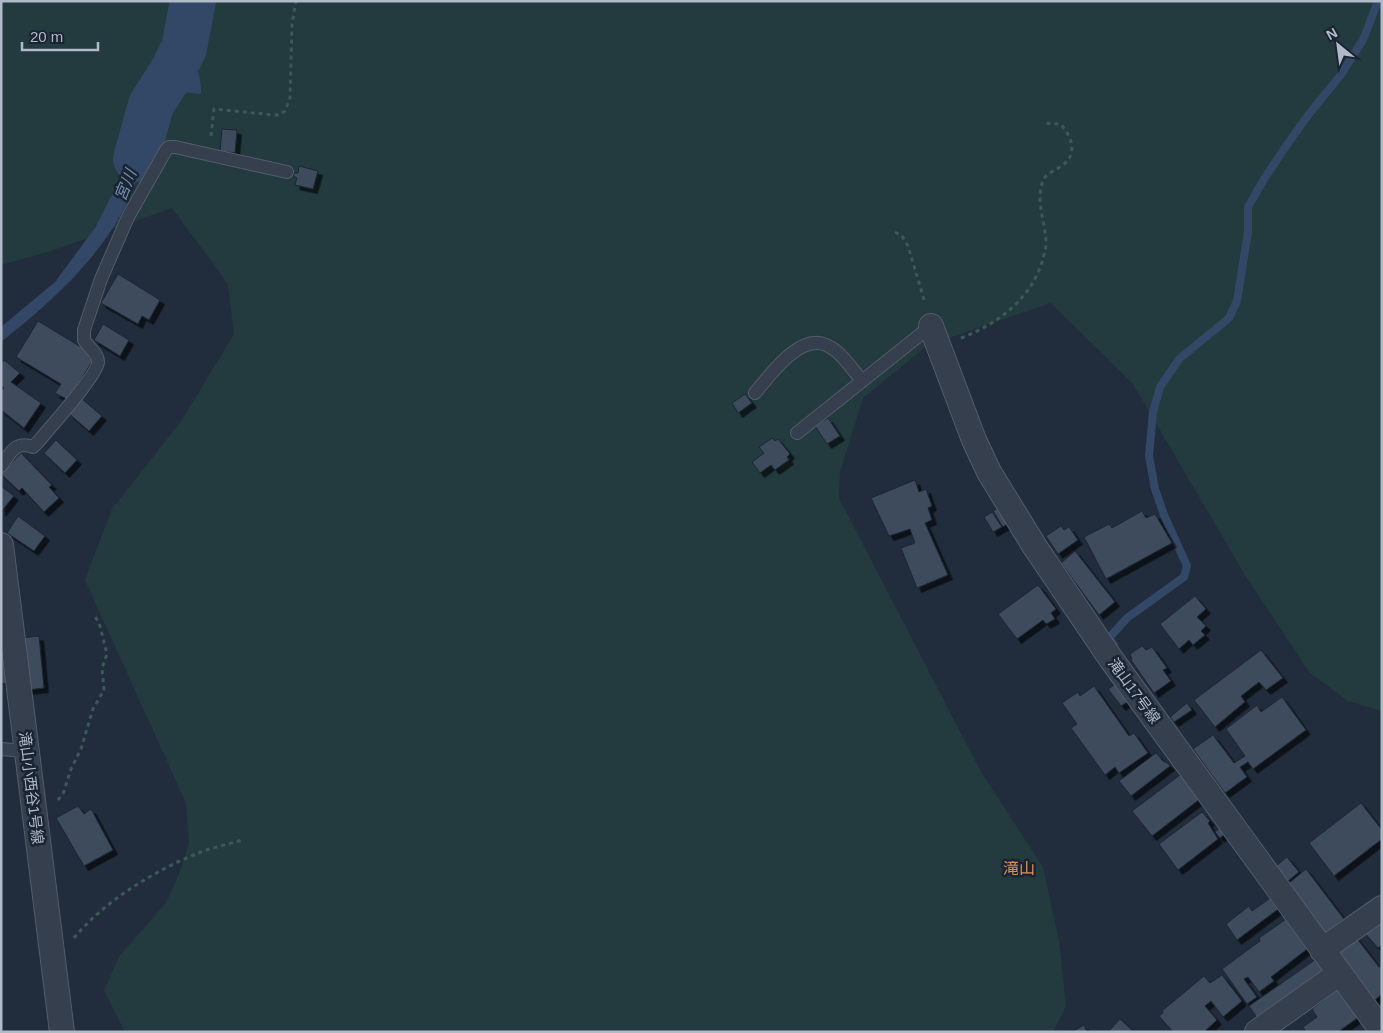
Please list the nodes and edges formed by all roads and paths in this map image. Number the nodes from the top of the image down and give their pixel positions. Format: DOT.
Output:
graph roads {
  1 [pos="296,1"];
  2 [pos="1043,123"];
  3 [pos="210,155"];
  4 [pos="287,172"];
  5 [pos="894,232"];
  6 [pos="935,336"];
  7 [pos="862,381"];
  8 [pos="756,392"];
  9 [pos="797,433"];
  10 [pos="1,466"];
  11 [pos="1,545"];
  12 [pos="94,614"];
  13 [pos="6,625"];
  14 [pos="1,749"];
  15 [pos="26,751"];
  16 [pos="34,814"];
  17 [pos="242,840"];
  18 [pos="1382,908"];
  19 [pos="1322,950"];
  20 [pos="54,968"];
  21 [pos="1340,973"];
  22 [pos="1382,1031"];
  23 [pos="62,1032"];
  24 [pos="1257,1032"];
  1 -- 3 [label="path"];
  2 -- 6 [label="path"];
  3 -- 4 [label="lane"];
  3 -- 10 [label="lane"];
  5 -- 6 [label="path"];
  6 -- 7 [label="lane"];
  6 -- 19 [label="street, 滝山17号線"];
  7 -- 8 [label="lane"];
  7 -- 9 [label="lane"];
  11 -- 13 [label="street, 滝山小西谷1号線"];
  12 -- 16 [label="path"];
  13 -- 15 [label="street, 滝山小西谷1号線"];
  14 -- 15 [label="lane"];
  15 -- 16 [label="street, 滝山小西谷1号線"];
  16 -- 20 [label="street, 滝山小西谷1号線"];
  17 -- 20 [label="path"];
  18 -- 19 [label="street"];
  19 -- 21 [label="street, 滝山17号線"];
  20 -- 23 [label="street, 滝山小西谷1号線"];
  21 -- 22 [label="street, 滝山17号線"];
  21 -- 24 [label="street"];
}
